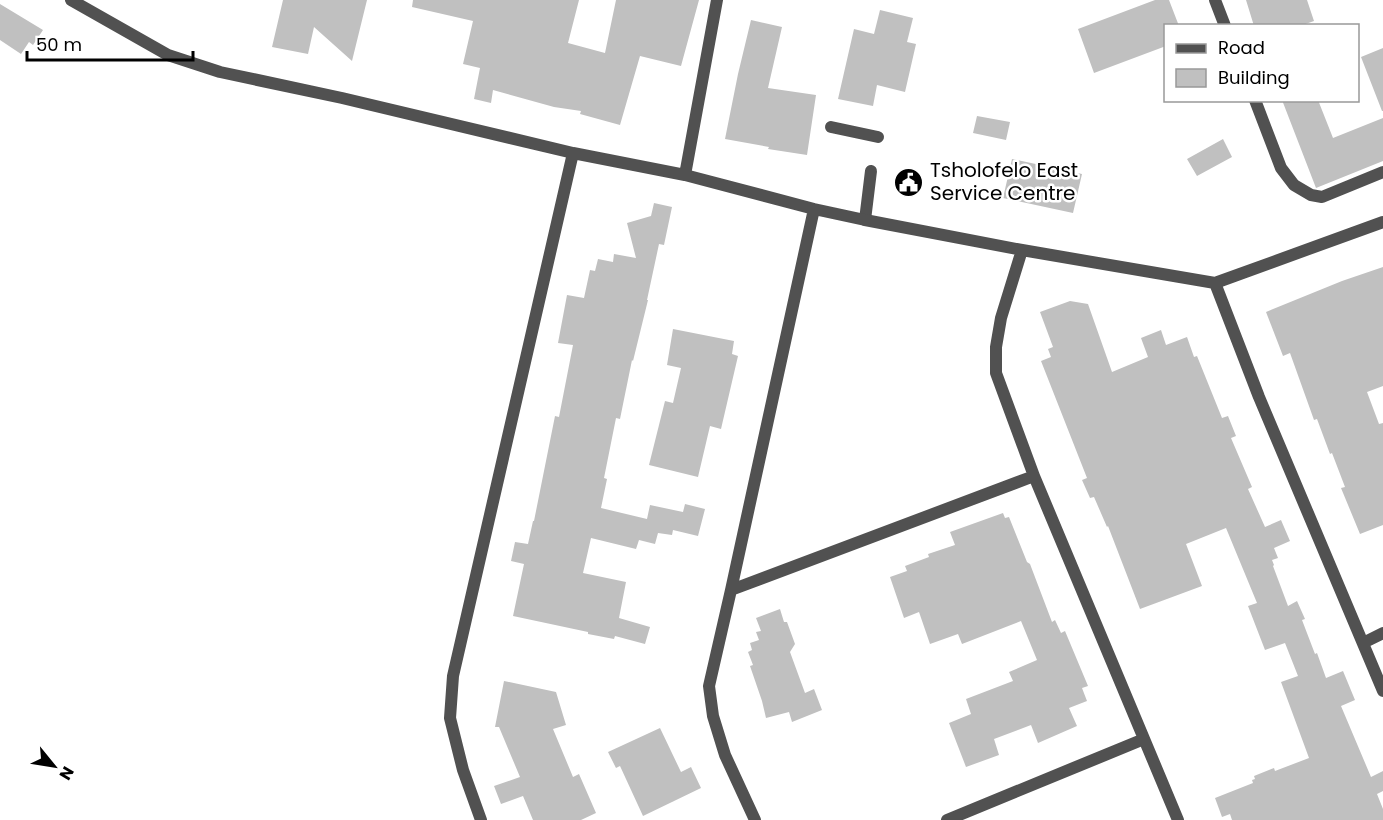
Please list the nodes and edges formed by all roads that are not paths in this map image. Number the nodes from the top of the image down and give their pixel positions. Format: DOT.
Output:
graph roads {
  1 [pos="71,0"];
  2 [pos="717,0"];
  3 [pos="1215,0"];
  4 [pos="1224,24"];
  5 [pos="1256,102"];
  6 [pos="831,127"];
  7 [pos="878,137"];
  8 [pos="573,153"];
  9 [pos="871,171"];
  10 [pos="1383,172"];
  11 [pos="685,175"];
  12 [pos="814,208"];
  13 [pos="866,220"];
  14 [pos="1383,222"];
  15 [pos="1022,250"];
  16 [pos="1215,283"];
  17 [pos="1034,476"];
  18 [pos="731,590"];
  19 [pos="1383,633"];
  20 [pos="1363,643"];
  21 [pos="1383,691"];
  22 [pos="1144,739"];
  23 [pos="481,820"];
  24 [pos="755,820"];
  25 [pos="947,820"];
  26 [pos="1178,820"];
  1 -- 8 [label="street"];
  2 -- 11 [label="street"];
  3 -- 4 [label="street"];
  5 -- 10 [label="street"];
  6 -- 7 [label="street"];
  8 -- 11 [label="street"];
  8 -- 23 [label="street"];
  9 -- 13 [label="street"];
  11 -- 12 [label="street"];
  12 -- 13 [label="street"];
  12 -- 18 [label="street"];
  13 -- 15 [label="street"];
  14 -- 16 [label="street"];
  15 -- 16 [label="street"];
  15 -- 17 [label="street"];
  16 -- 20 [label="street"];
  17 -- 18 [label="street"];
  17 -- 22 [label="street"];
  18 -- 24 [label="street"];
  19 -- 20 [label="street"];
  20 -- 21 [label="street"];
  22 -- 25 [label="street"];
  22 -- 26 [label="street"];
}
